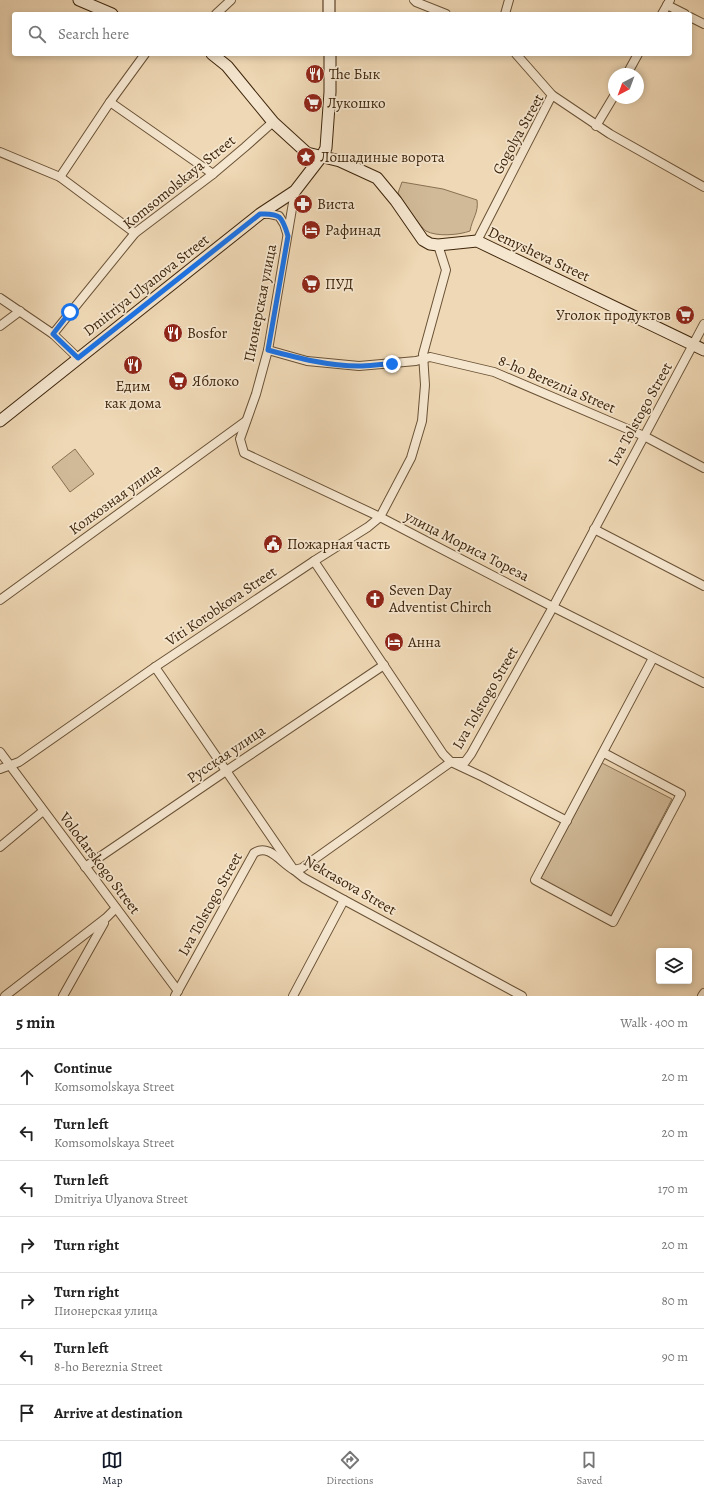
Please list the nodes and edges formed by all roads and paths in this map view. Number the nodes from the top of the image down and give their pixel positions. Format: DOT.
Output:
graph roads {
  1 [pos="79,0"];
  2 [pos="232,0"];
  3 [pos="329,0"];
  4 [pos="414,0"];
  5 [pos="509,0"];
  6 [pos="668,3"];
  7 [pos="107,12"];
  8 [pos="218,12"];
  9 [pos="329,12"];
  10 [pos="441,12"];
  11 [pos="506,12"];
  12 [pos="663,12"];
  13 [pos="681,12"];
  14 [pos="692,18"];
  15 [pos="704,24"];
  16 [pos="144,56"];
  17 [pos="214,56"];
  18 [pos="330,56"];
  19 [pos="518,56"];
  20 [pos="637,56"];
  21 [pos="630,68"];
  22 [pos="552,95"];
  23 [pos="110,102"];
  24 [pos="609,104"];
  25 [pos="273,122"];
  26 [pos="596,126"];
  27 [pos="0,152"];
  28 [pos="322,156"];
  29 [pos="213,174"];
  30 [pos="60,177"];
  31 [pos="704,187"];
  32 [pos="295,191"];
  33 [pos="260,214"];
  34 [pos="135,233"];
  35 [pos="288,236"];
  36 [pos="477,241"];
  37 [pos="438,245"];
  38 [pos="0,298"];
  39 [pos="20,311"];
  40 [pos="704,324"];
  41 [pos="0,326"];
  42 [pos="53,334"];
  43 [pos="693,344"];
  44 [pos="268,350"];
  45 [pos="704,350"];
  46 [pos="78,358"];
  47 [pos="424,358"];
  48 [pos="0,421"];
  49 [pos="246,421"];
  50 [pos="644,436"];
  51 [pos="704,468"];
  52 [pos="380,517"];
  53 [pos="594,529"];
  54 [pos="314,561"];
  55 [pos="704,586"];
  56 [pos="0,600"];
  57 [pos="553,607"];
  58 [pos="653,658"];
  59 [pos="384,666"];
  60 [pos="156,667"];
  61 [pos="704,683"];
  62 [pos="0,752"];
  63 [pos="604,753"];
  64 [pos="451,762"];
  65 [pos="10,764"];
  66 [pos="0,769"];
  67 [pos="226,770"];
  68 [pos="43,811"];
  69 [pos="567,822"];
  70 [pos="0,847"];
  71 [pos="85,867"];
  72 [pos="294,870"];
  73 [pos="344,900"];
  74 [pos="116,908"];
  75 [pos="106,918"];
  76 [pos="176,993"];
  77 [pos="704,993"];
  78 [pos="6,996"];
  79 [pos="63,996"];
  80 [pos="294,996"];
  81 [pos="522,996"];
  82 [pos="702,996"];
  1 -- 7 [label="street"];
  2 -- 8 [label="street"];
  3 -- 9 [label="street"];
  4 -- 10 [label="street"];
  5 -- 11 [label="street"];
  6 -- 12 [label="street"];
  6 -- 13 [label="street"];
  14 -- 15 [label="street"];
  16 -- 23 [label="street"];
  17 -- 25 [label="street"];
  18 -- 28 [label="street, Пионерская улица"];
  19 -- 22 [label="street"];
  20 -- 21 [label="street"];
  22 -- 26 [label="street, Gogolya Street"];
  22 -- 36 [label="street, Gogolya Street"];
  23 -- 29 [label="street"];
  23 -- 30 [label="street"];
  24 -- 26 [label="street"];
  25 -- 28 [label="street"];
  25 -- 29 [label="street, Komsomolskaya Street"];
  26 -- 31 [label="street, Gogolya Street"];
  27 -- 30 [label="street"];
  28 -- 32 [label="street, Пионерская улица"];
  28 -- 37 [label="street"];
  29 -- 34 [label="street, Komsomolskaya Street"];
  30 -- 34 [label="street"];
  32 -- 33 [label="street, Dmitriya Ulyanova Street"];
  32 -- 35 [label="street, Пионерская улица"];
  33 -- 35 [label="street"];
  33 -- 46 [label="street, Dmitriya Ulyanova Street"];
  34 -- 42 [label="street, Komsomolskaya Street"];
  35 -- 44 [label="street, Пионерская улица"];
  36 -- 37 [label="street, Demysheva Street"];
  36 -- 43 [label="street, Demysheva Street"];
  37 -- 47 [label="street, Viti Korobkova Street"];
  38 -- 39 [label="street"];
  39 -- 41 [label="street"];
  39 -- 42 [label="street"];
  40 -- 43 [label="street, Lva Tolstogo Street"];
  42 -- 46 [label="street"];
  43 -- 45 [label="street, Demysheva Street"];
  43 -- 50 [label="street, Lva Tolstogo Street"];
  44 -- 47 [label="street, 8-ho Bereznia Street"];
  44 -- 49 [label="street, Пионерская улица"];
  46 -- 48 [label="street, Dmitriya Ulyanova Street"];
  47 -- 50 [label="street, 8-ho Bereznia Street"];
  47 -- 52 [label="street, Viti Korobkova Street"];
  49 -- 52 [label="street, улица Мориса Тореза"];
  49 -- 56 [label="street, Колхозная улица"];
  50 -- 51 [label="street, 8-ho Bereznia Street"];
  50 -- 53 [label="street, Lva Tolstogo Street"];
  52 -- 54 [label="street, Viti Korobkova Street"];
  52 -- 57 [label="street, улица Мориса Тореза"];
  53 -- 55 [label="street"];
  53 -- 57 [label="street, Lva Tolstogo Street"];
  54 -- 59 [label="street"];
  54 -- 60 [label="street, Viti Korobkova Street"];
  57 -- 58 [label="street, улица Мориса Тореза"];
  57 -- 64 [label="street, Lva Tolstogo Street"];
  58 -- 61 [label="street, улица Мориса Тореза"];
  58 -- 63 [label="street"];
  59 -- 64 [label="street"];
  59 -- 67 [label="street, Русская улица"];
  60 -- 65 [label="street, Viti Korobkova Street"];
  60 -- 67 [label="street, Nekrasova Street"];
  62 -- 65 [label="street, Volodarskogo Street"];
  63 -- 69 [label="street"];
  63 -- 69 [label="street"];
  64 -- 69 [label="street"];
  64 -- 72 [label="street, Lva Tolstogo Street"];
  65 -- 66 [label="street, Viti Korobkova Street"];
  65 -- 68 [label="street, Volodarskogo Street"];
  67 -- 71 [label="street, Русская улица"];
  67 -- 72 [label="street, Nekrasova Street"];
  68 -- 70 [label="street"];
  68 -- 71 [label="street, Volodarskogo Street"];
  71 -- 74 [label="street, Volodarskogo Street"];
  72 -- 73 [label="street, Nekrasova Street"];
  72 -- 76 [label="street, Lva Tolstogo Street"];
  73 -- 80 [label="street"];
  73 -- 81 [label="street, Nekrasova Street"];
  74 -- 75 [label="street"];
  74 -- 76 [label="street, Volodarskogo Street"];
  75 -- 78 [label="street"];
  75 -- 79 [label="street"];
  77 -- 82 [label="street"];
}
